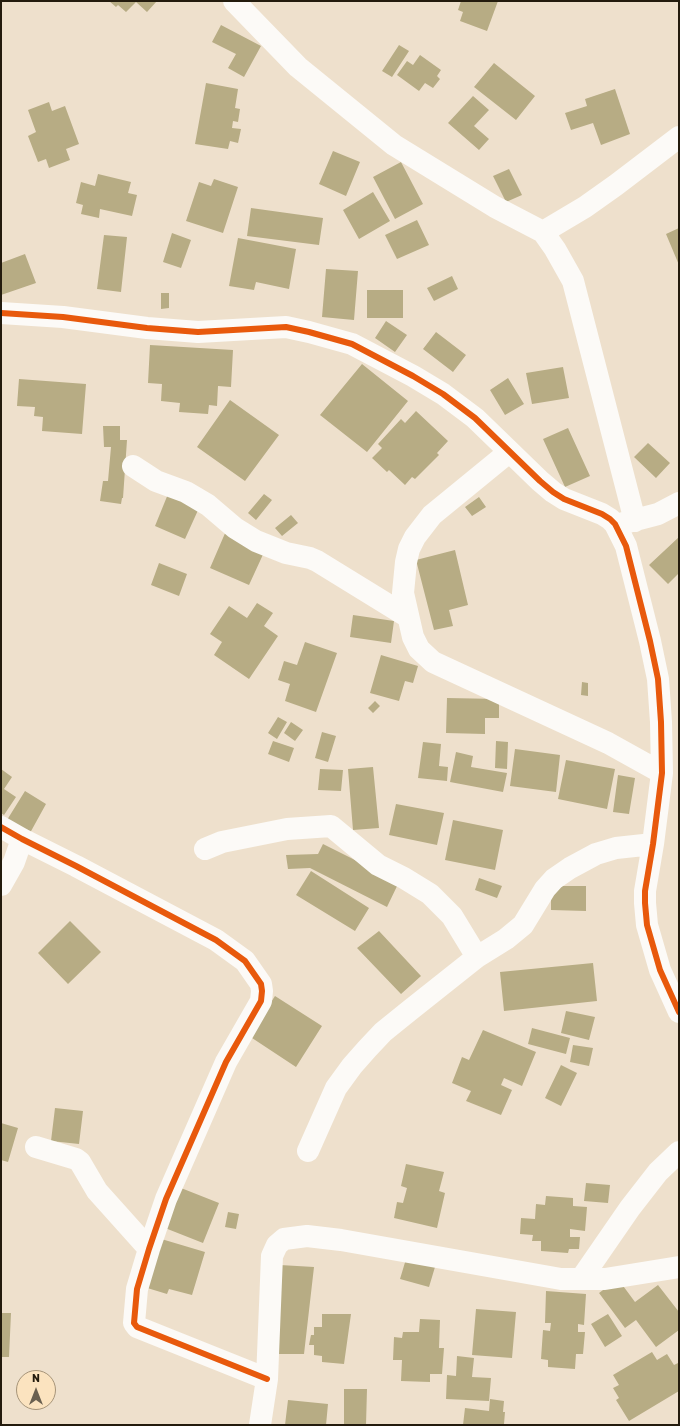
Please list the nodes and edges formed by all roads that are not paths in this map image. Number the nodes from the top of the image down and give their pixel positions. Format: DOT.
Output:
graph roads {
  1 [pos="234,1"];
  2 [pos="679,137"];
  3 [pos="543,232"];
  4 [pos="1,313"];
  5 [pos="509,452"];
  6 [pos="133,466"];
  7 [pos="679,503"];
  8 [pos="625,523"];
  9 [pos="408,617"];
  10 [pos="662,774"];
  11 [pos="1,827"];
  12 [pos="22,839"];
  13 [pos="653,844"];
  14 [pos="204,849"];
  15 [pos="1,886"];
  16 [pos="477,957"];
  17 [pos="679,1012"];
  18 [pos="36,1147"];
  19 [pos="308,1151"];
  20 [pos="679,1152"];
  21 [pos="148,1249"];
  22 [pos="679,1267"];
  23 [pos="581,1279"];
  24 [pos="267,1379"];
  25 [pos="260,1425"];
  1 -- 3 [label="street"];
  2 -- 3 [label="street"];
  3 -- 8 [label="street"];
  4 -- 5 [label="street"];
  5 -- 8 [label="street"];
  5 -- 9 [label="street"];
  6 -- 9 [label="street"];
  7 -- 8 [label="street"];
  8 -- 10 [label="street"];
  9 -- 10 [label="street"];
  10 -- 13 [label="street"];
  11 -- 12 [label="street"];
  12 -- 15 [label="street"];
  12 -- 21 [label="street"];
  13 -- 16 [label="street"];
  13 -- 17 [label="street"];
  14 -- 16 [label="street"];
  16 -- 19 [label="street"];
  18 -- 21 [label="street"];
  20 -- 23 [label="street"];
  21 -- 24 [label="street"];
  22 -- 23 [label="street"];
  23 -- 24 [label="street"];
  24 -- 25 [label="street"];
}
